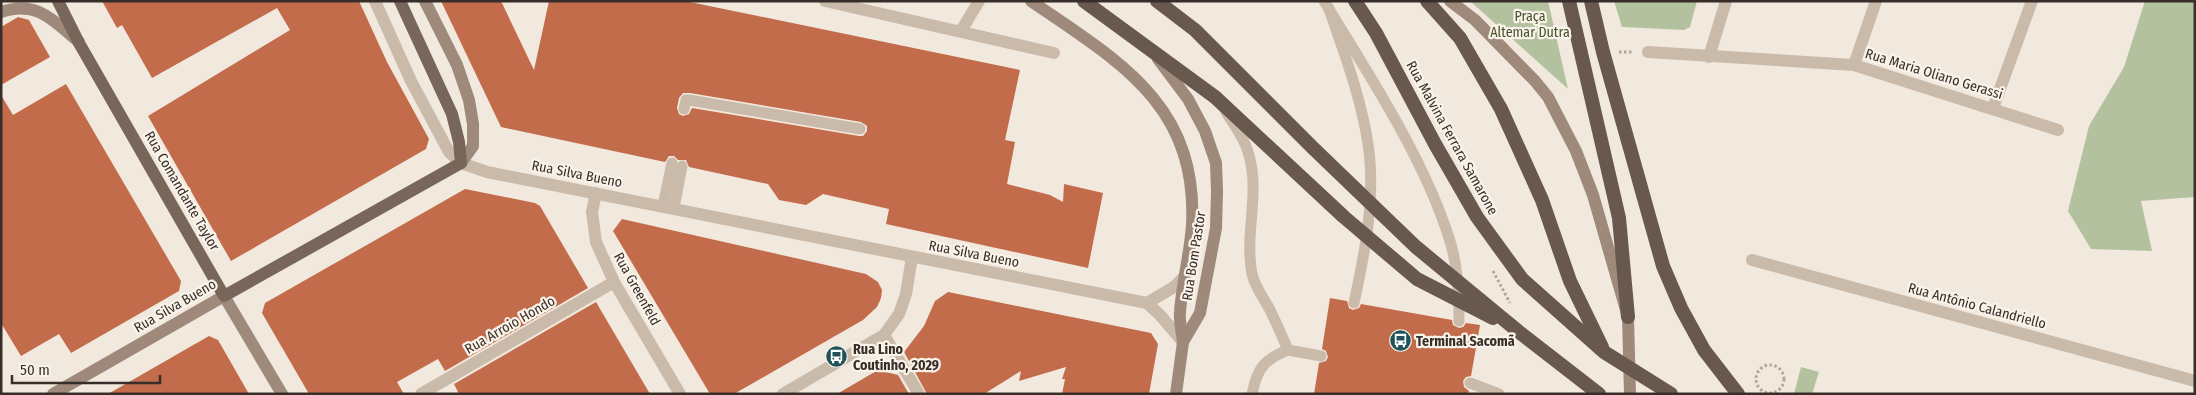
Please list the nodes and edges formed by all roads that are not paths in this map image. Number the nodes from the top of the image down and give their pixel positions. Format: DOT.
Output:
graph roads {
  1 [pos="58,1"];
  2 [pos="375,1"];
  3 [pos="400,1"];
  4 [pos="425,1"];
  5 [pos="825,1"];
  6 [pos="979,1"];
  7 [pos="1031,1"];
  8 [pos="1084,1"];
  9 [pos="1157,1"];
  10 [pos="1355,1"];
  11 [pos="1427,1"];
  12 [pos="1450,1"];
  13 [pos="1569,1"];
  14 [pos="1591,1"];
  15 [pos="1726,1"];
  16 [pos="1876,1"];
  17 [pos="2032,1"];
  18 [pos="1326,5"];
  19 [pos="1,12"];
  20 [pos="961,31"];
  21 [pos="79,42"];
  22 [pos="1148,47"];
  23 [pos="1648,52"];
  24 [pos="1054,53"];
  25 [pos="1709,57"];
  26 [pos="1854,66"];
  27 [pos="1216,97"];
  28 [pos="692,107"];
  29 [pos="1993,108"];
  30 [pos="860,129"];
  31 [pos="2058,130"];
  32 [pos="460,163"];
  33 [pos="677,165"];
  34 [pos="596,192"];
  35 [pos="668,207"];
  36 [pos="912,257"];
  37 [pos="1752,260"];
  38 [pos="1185,276"];
  39 [pos="614,282"];
  40 [pos="224,296"];
  41 [pos="1355,299"];
  42 [pos="1147,303"];
  43 [pos="1628,317"];
  44 [pos="1459,321"];
  45 [pos="1519,332"];
  46 [pos="884,335"];
  47 [pos="1183,342"];
  48 [pos="1288,350"];
  49 [pos="1604,352"];
  50 [pos="1320,356"];
  51 [pos="2195,381"];
  52 [pos="1470,383"];
  53 [pos="53,394"];
  54 [pos="282,394"];
  55 [pos="421,394"];
  56 [pos="680,394"];
  57 [pos="784,394"];
  58 [pos="919,394"];
  59 [pos="1176,394"];
  60 [pos="1252,394"];
  61 [pos="1499,394"];
  62 [pos="1599,394"];
  63 [pos="1630,394"];
  64 [pos="1671,394"];
  65 [pos="1738,394"];
  1 -- 21 [label="main road, Rua Comandante Taylor"];
  2 -- 32 [label="street"];
  3 -- 32 [label="main road"];
  4 -- 32 [label="main road"];
  5 -- 20 [label="street"];
  6 -- 20 [label="street"];
  7 -- 38 [label="main road"];
  8 -- 22 [label="highway"];
  9 -- 45 [label="highway"];
  10 -- 49 [label="highway, Rua Malvina Ferrara Samarone"];
  11 -- 49 [label="highway"];
  12 -- 43 [label="main road"];
  13 -- 43 [label="highway"];
  14 -- 65 [label="highway"];
  15 -- 25 [label="street"];
  16 -- 26 [label="street"];
  17 -- 29 [label="street"];
  18 -- 41 [label="lane"];
  18 -- 44 [label="lane"];
  19 -- 21 [label="main road"];
  20 -- 24 [label="street"];
  21 -- 40 [label="main road, Rua Comandante Taylor"];
  22 -- 27 [label="highway"];
  22 -- 47 [label="main road, Rua Bom Pastor"];
  23 -- 25 [label="street, Rua Maria Oliano Gerassi"];
  25 -- 26 [label="street, Rua Maria Oliano Gerassi"];
  26 -- 29 [label="street, Rua Maria Oliano Gerassi"];
  27 -- 45 [label="highway"];
  27 -- 48 [label="lane"];
  28 -- 30 [label="lane"];
  29 -- 31 [label="street, Rua Maria Oliano Gerassi"];
  32 -- 34 [label="street, Rua Silva Bueno"];
  32 -- 40 [label="main road, Rua Silva Bueno"];
  33 -- 35 [label="lane"];
  34 -- 35 [label="street, Rua Silva Bueno"];
  34 -- 39 [label="street, Rua Greenfeld"];
  35 -- 36 [label="street, Rua Silva Bueno"];
  36 -- 42 [label="street, Rua Silva Bueno"];
  36 -- 46 [label="street"];
  37 -- 51 [label="street, Rua Antônio Calandriello"];
  38 -- 42 [label="street"];
  38 -- 47 [label="main road"];
  39 -- 55 [label="street, Rua Arroio Hondo"];
  39 -- 56 [label="street, Rua Greenfeld"];
  40 -- 53 [label="main road, Rua Silva Bueno"];
  40 -- 54 [label="main road, Rua Comandante Taylor"];
  42 -- 47 [label="street"];
  43 -- 63 [label="main road"];
  45 -- 62 [label="highway"];
  46 -- 57 [label="street"];
  46 -- 58 [label="street"];
  47 -- 59 [label="main road, Rua Bom Pastor"];
  48 -- 50 [label="lane"];
  48 -- 60 [label="lane"];
  49 -- 64 [label="highway, Rua Malvina Ferrara Samarone"];
  52 -- 61 [label="lane"];
}
